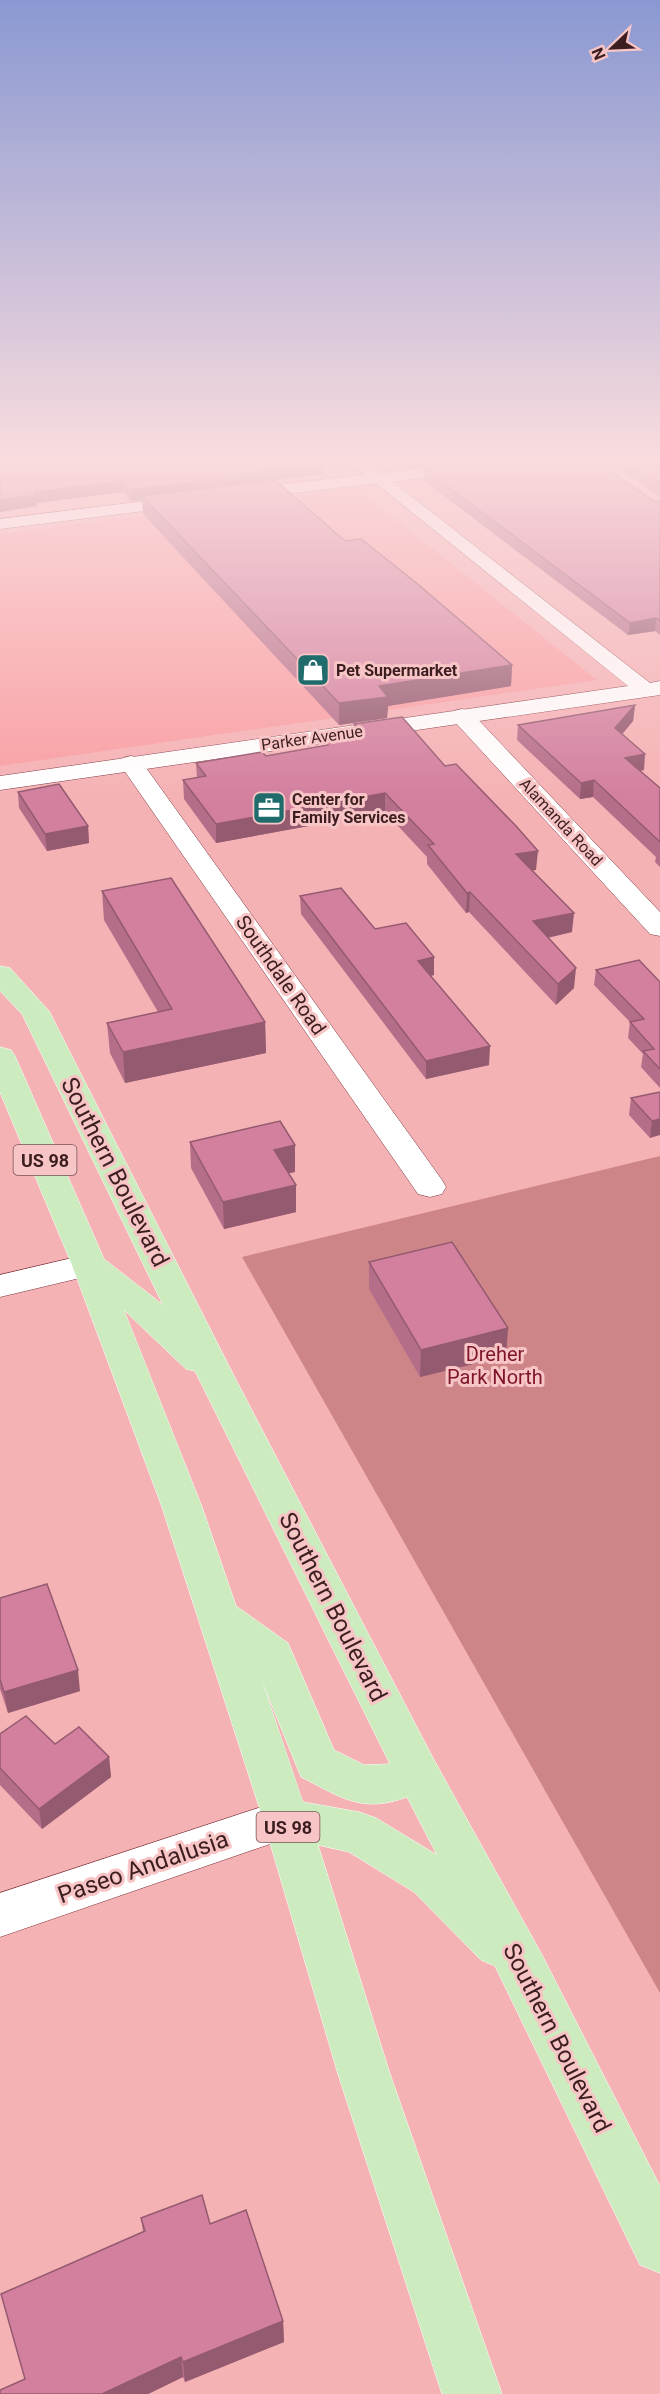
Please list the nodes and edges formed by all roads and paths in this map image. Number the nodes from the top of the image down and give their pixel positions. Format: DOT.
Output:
graph roads {
  1 [pos="500,572"];
  2 [pos="653,689"];
  3 [pos="462,716"];
  4 [pos="131,763"];
  5 [pos="0,783"];
  6 [pos="660,928"];
  7 [pos="0,974"];
  8 [pos="0,1056"];
  9 [pos="430,1187"];
  10 [pos="89,1265"];
  11 [pos="0,1286"];
  12 [pos="216,1376"];
  13 [pos="219,1616"];
  14 [pos="418,1774"];
  15 [pos="286,1819"];
  16 [pos="0,1915"];
  17 [pos="524,1971"];
  18 [pos="660,2245"];
  19 [pos="471,2394"];
  1 -- 2 [label="street"];
  2 -- 3 [label="street, Parker Avenue"];
  3 -- 4 [label="street, Parker Avenue"];
  3 -- 6 [label="street, Alamanda Road"];
  4 -- 5 [label="street, Parker Avenue"];
  4 -- 9 [label="street, Southdale Road"];
  7 -- 12 [label="main road, Southern Boulevard / US 98"];
  8 -- 10 [label="main road, US 98"];
  10 -- 11 [label="street"];
  10 -- 12 [label="main road"];
  10 -- 13 [label="main road, US 98"];
  12 -- 14 [label="main road, Southern Boulevard / US 98"];
  13 -- 14 [label="main road"];
  13 -- 15 [label="main road, US 98"];
  14 -- 17 [label="main road, Southern Boulevard / US 98"];
  15 -- 16 [label="street, Paseo Andalusia"];
  15 -- 17 [label="main road"];
  15 -- 19 [label="main road, US 98"];
  17 -- 18 [label="main road, Southern Boulevard / US 98"];
}
